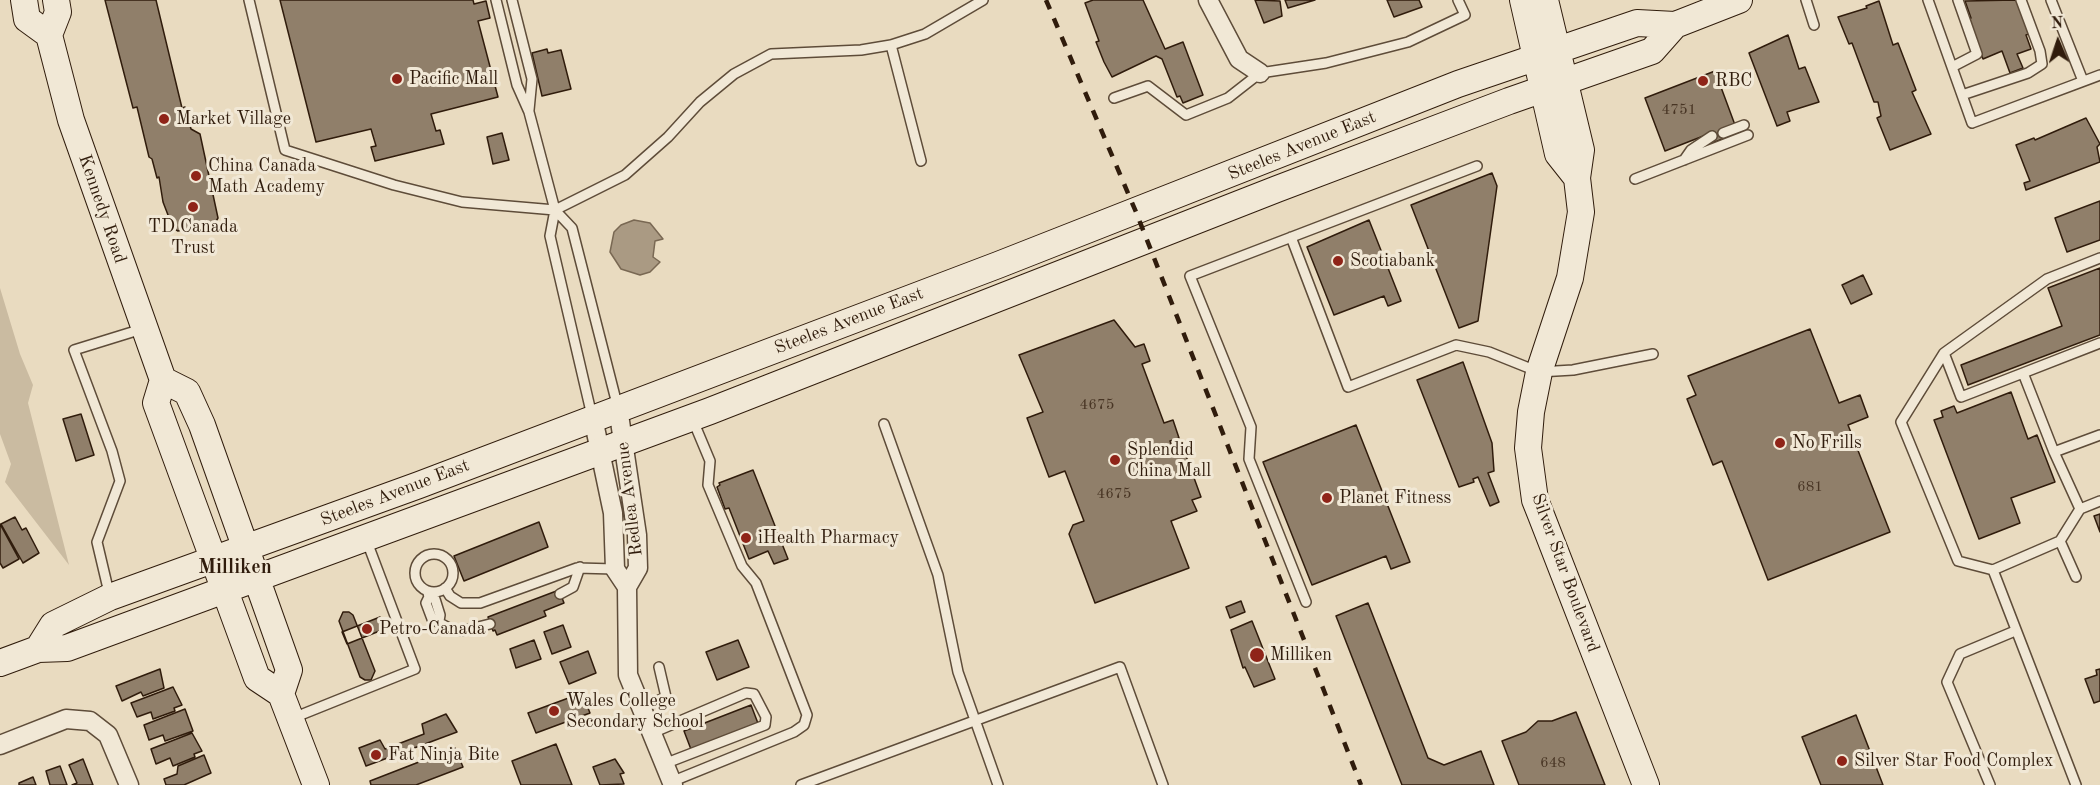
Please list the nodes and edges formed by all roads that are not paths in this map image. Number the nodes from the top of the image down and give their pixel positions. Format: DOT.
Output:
graph roads {
  1 [pos="24,0"];
  2 [pos="56,0"];
  3 [pos="249,0"];
  4 [pos="496,0"];
  5 [pos="512,0"];
  6 [pos="983,0"];
  7 [pos="1208,0"];
  8 [pos="1458,0"];
  9 [pos="1523,0"];
  10 [pos="1545,0"];
  11 [pos="1739,0"];
  12 [pos="1806,0"];
  13 [pos="1928,0"];
  14 [pos="1958,0"];
  15 [pos="2022,0"];
  16 [pos="2051,0"];
  17 [pos="1675,25"];
  18 [pos="1814,25"];
  19 [pos="50,35"];
  20 [pos="891,45"];
  21 [pos="1546,54"];
  22 [pos="1952,67"];
  23 [pos="1260,73"];
  24 [pos="2100,75"];
  25 [pos="2083,81"];
  26 [pos="1554,86"];
  27 [pos="1962,95"];
  28 [pos="1114,98"];
  29 [pos="529,112"];
  30 [pos="1744,125"];
  31 [pos="1723,133"];
  32 [pos="1748,135"];
  33 [pos="1712,136"];
  34 [pos="1684,160"];
  35 [pos="921,161"];
  36 [pos="1477,166"];
  37 [pos="1635,179"];
  38 [pos="555,210"];
  39 [pos="1291,237"];
  40 [pos="2100,258"];
  41 [pos="145,328"];
  42 [pos="2100,343"];
  43 [pos="1944,353"];
  44 [pos="1653,354"];
  45 [pos="1539,372"];
  46 [pos="2023,373"];
  47 [pos="163,380"];
  48 [pos="618,408"];
  49 [pos="593,417"];
  50 [pos="692,418"];
  51 [pos="884,424"];
  52 [pos="2100,435"];
  53 [pos="623,443"];
  54 [pos="599,452"];
  55 [pos="2054,452"];
  56 [pos="2100,501"];
  57 [pos="2079,509"];
  58 [pos="366,539"];
  59 [pos="2060,541"];
  60 [pos="245,549"];
  61 [pos="212,561"];
  62 [pos="580,567"];
  63 [pos="615,569"];
  64 [pos="1993,570"];
  65 [pos="2076,577"];
  66 [pos="258,578"];
  67 [pos="627,587"];
  68 [pos="445,588"];
  69 [pos="223,590"];
  70 [pos="428,594"];
  71 [pos="560,594"];
  72 [pos="110,597"];
  73 [pos="1306,602"];
  74 [pos="490,624"];
  75 [pos="2015,631"];
  76 [pos="38,649"];
  77 [pos="0,663"];
  78 [pos="659,667"];
  79 [pos="281,694"];
  80 [pos="640,709"];
  81 [pos="290,719"];
  82 [pos="975,720"];
  83 [pos="652,733"];
  84 [pos="0,745"];
  85 [pos="664,764"];
  86 [pos="672,783"];
  87 [pos="129,785"];
  88 [pos="316,785"];
  89 [pos="801,785"];
  90 [pos="998,785"];
  91 [pos="1163,785"];
  92 [pos="1646,785"];
  93 [pos="1990,785"];
  94 [pos="2076,785"];
  1 -- 19 [label="main road"];
  2 -- 19 [label="main road, Kennedy Road"];
  3 -- 38 [label="lane"];
  4 -- 29 [label="lane"];
  5 -- 29 [label="lane"];
  6 -- 20 [label="lane"];
  7 -- 23 [label="street"];
  8 -- 23 [label="lane"];
  9 -- 21 [label="main road"];
  10 -- 21 [label="main road"];
  11 -- 17 [label="main road, Steeles Avenue East"];
  12 -- 18 [label="lane"];
  13 -- 22 [label="lane"];
  14 -- 22 [label="lane"];
  15 -- 27 [label="lane"];
  16 -- 25 [label="lane"];
  17 -- 21 [label="main road, Steeles Avenue East"];
  17 -- 26 [label="main road, Steeles Avenue East"];
  19 -- 41 [label="main road, Kennedy Road"];
  20 -- 35 [label="lane"];
  20 -- 38 [label="lane"];
  21 -- 26 [label="main road, Silver Star Boulevard"];
  21 -- 48 [label="main road, Steeles Avenue East"];
  22 -- 27 [label="lane"];
  23 -- 28 [label="lane"];
  24 -- 25 [label="lane"];
  25 -- 27 [label="lane"];
  26 -- 45 [label="main road, Silver Star Boulevard"];
  26 -- 50 [label="main road, Steeles Avenue East"];
  29 -- 38 [label="lane"];
  30 -- 31 [label="lane"];
  32 -- 34 [label="lane"];
  33 -- 34 [label="lane"];
  34 -- 37 [label="lane"];
  36 -- 39 [label="lane"];
  38 -- 48 [label="lane"];
  38 -- 49 [label="lane"];
  39 -- 45 [label="lane"];
  39 -- 73 [label="lane"];
  40 -- 43 [label="lane"];
  41 -- 47 [label="main road, Kennedy Road"];
  41 -- 72 [label="lane"];
  42 -- 46 [label="lane"];
  43 -- 46 [label="lane"];
  43 -- 64 [label="lane"];
  44 -- 45 [label="lane"];
  45 -- 92 [label="main road, Silver Star Boulevard"];
  46 -- 55 [label="lane"];
  47 -- 60 [label="main road"];
  47 -- 61 [label="main road, Kennedy Road"];
  48 -- 49 [label="main road, Steeles Avenue East"];
  48 -- 53 [label="street, Redlea Avenue"];
  49 -- 54 [label="street, Redlea Avenue"];
  49 -- 60 [label="main road, Steeles Avenue East"];
  50 -- 53 [label="main road, Steeles Avenue East"];
  50 -- 86 [label="lane"];
  51 -- 82 [label="lane"];
  52 -- 55 [label="lane"];
  53 -- 54 [label="main road, Steeles Avenue East"];
  53 -- 67 [label="street, Redlea Avenue"];
  54 -- 58 [label="main road, Steeles Avenue East"];
  54 -- 63 [label="street, Redlea Avenue"];
  55 -- 57 [label="lane"];
  56 -- 57 [label="lane"];
  57 -- 59 [label="lane"];
  58 -- 66 [label="main road, Steeles Avenue East"];
  58 -- 81 [label="lane"];
  59 -- 64 [label="lane"];
  59 -- 65 [label="lane"];
  60 -- 61 [label="main road, Steeles Avenue East"];
  60 -- 66 [label="main road"];
  61 -- 69 [label="main road, Kennedy Road"];
  61 -- 72 [label="main road, Steeles Avenue East"];
  62 -- 63 [label="lane"];
  62 -- 68 [label="lane"];
  62 -- 71 [label="lane"];
  63 -- 67 [label="street, Redlea Avenue"];
  64 -- 75 [label="lane"];
  66 -- 69 [label="main road, Steeles Avenue East"];
  66 -- 79 [label="main road"];
  67 -- 80 [label="street, Redlea Avenue"];
  68 -- 70 [label="lane"];
  68 -- 70 [label="lane"];
  69 -- 76 [label="main road, Steeles Avenue East"];
  69 -- 79 [label="main road, Kennedy Road"];
  70 -- 74 [label="lane"];
  72 -- 76 [label="main road, Steeles Avenue East"];
  75 -- 93 [label="lane"];
  75 -- 94 [label="lane"];
  76 -- 77 [label="main road, Steeles Avenue East"];
  78 -- 80 [label="lane"];
  79 -- 81 [label="main road"];
  80 -- 83 [label="street, Redlea Avenue"];
  81 -- 88 [label="main road"];
  82 -- 89 [label="lane"];
  82 -- 90 [label="lane"];
  82 -- 91 [label="lane"];
  83 -- 85 [label="street, Redlea Avenue"];
  83 -- 85 [label="lane"];
  84 -- 87 [label="street"];
  85 -- 86 [label="street, Redlea Avenue"];
}
